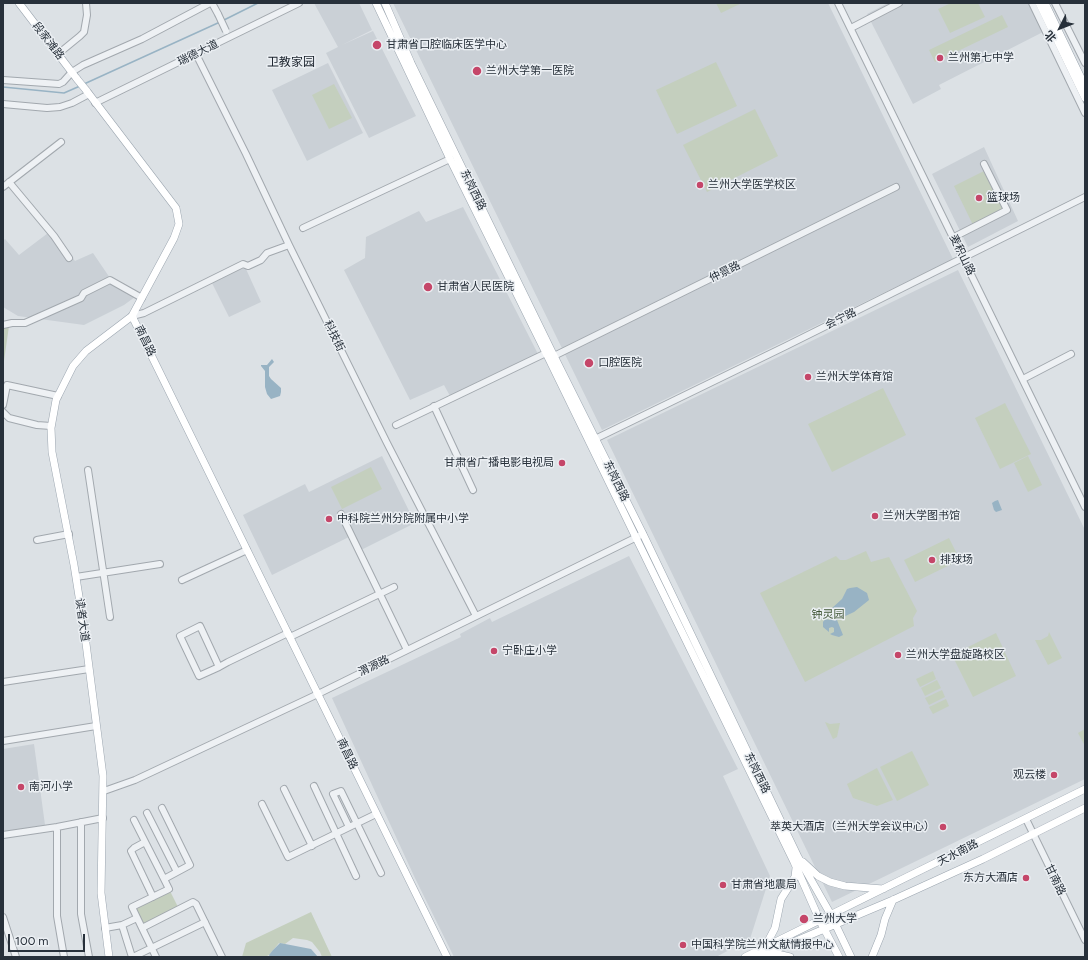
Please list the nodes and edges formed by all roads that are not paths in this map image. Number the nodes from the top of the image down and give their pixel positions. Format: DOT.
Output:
graph roads {
  1 [pos="19,3"];
  2 [pos="86,3"];
  3 [pos="211,3"];
  4 [pos="299,3"];
  5 [pos="376,3"];
  6 [pos="384,3"];
  7 [pos="838,3"];
  8 [pos="899,3"];
  9 [pos="1032,3"];
  10 [pos="1039,3"];
  11 [pos="1045,3"];
  12 [pos="1055,3"];
  13 [pos="851,28"];
  14 [pos="229,38"];
  15 [pos="58,54"];
  16 [pos="196,54"];
  17 [pos="1085,63"];
  18 [pos="72,72"];
  19 [pos="3,80"];
  20 [pos="1085,86"];
  21 [pos="87,92"];
  22 [pos="1085,98"];
  23 [pos="95,102"];
  24 [pos="3,104"];
  25 [pos="1085,113"];
  26 [pos="61,142"];
  27 [pos="450,159"];
  28 [pos="984,164"];
  29 [pos="10,182"];
  30 [pos="3,187"];
  31 [pos="896,188"];
  32 [pos="1085,197"];
  33 [pos="303,228"];
  34 [pos="954,237"];
  35 [pos="289,244"];
  36 [pos="69,258"];
  37 [pos="964,258"];
  38 [pos="142,298"];
  39 [pos="132,316"];
  40 [pos="3,325"];
  41 [pos="546,353"];
  42 [pos="1071,354"];
  43 [pos="554,356"];
  44 [pos="1022,379"];
  45 [pos="58,396"];
  46 [pos="3,405"];
  47 [pos="434,406"];
  48 [pos="3,412"];
  49 [pos="396,424"];
  50 [pos="51,426"];
  51 [pos="595,438"];
  52 [pos="88,470"];
  53 [pos="473,490"];
  54 [pos="1085,507"];
  55 [pos="341,514"];
  56 [pos="69,534"];
  57 [pos="643,534"];
  58 [pos="635,538"];
  59 [pos="37,540"];
  60 [pos="247,550"];
  61 [pos="160,564"];
  62 [pos="104,572"];
  63 [pos="76,577"];
  64 [pos="182,580"];
  65 [pos="394,587"];
  66 [pos="379,594"];
  67 [pos="476,616"];
  68 [pos="110,617"];
  69 [pos="289,635"];
  70 [pos="407,650"];
  71 [pos="219,667"];
  72 [pos="89,669"];
  73 [pos="3,682"];
  74 [pos="318,694"];
  75 [pos="96,726"];
  76 [pos="3,741"];
  77 [pos="314,786"];
  78 [pos="284,789"];
  79 [pos="1085,789"];
  80 [pos="104,791"];
  81 [pos="262,804"];
  82 [pos="162,808"];
  83 [pos="1085,808"];
  84 [pos="147,813"];
  85 [pos="376,814"];
  86 [pos="103,818"];
  87 [pos="1026,818"];
  88 [pos="134,820"];
  89 [pos="81,822"];
  90 [pos="357,824"];
  91 [pos="57,827"];
  92 [pos="349,827"];
  93 [pos="336,834"];
  94 [pos="3,835"];
  95 [pos="1033,835"];
  96 [pos="145,842"];
  97 [pos="312,846"];
  98 [pos="796,860"];
  99 [pos="177,872"];
  100 [pos="381,873"];
  101 [pos="356,876"];
  102 [pos="164,879"];
  103 [pos="883,889"];
  104 [pos="153,897"];
  105 [pos="893,900"];
  106 [pos="831,915"];
  107 [pos="3,917"];
  108 [pos="137,918"];
  109 [pos="820,921"];
  110 [pos="205,922"];
  111 [pos="835,924"];
  112 [pos="122,925"];
  113 [pos="105,928"];
  114 [pos="142,928"];
  115 [pos="824,929"];
  116 [pos="1085,940"];
  117 [pos="151,948"];
  118 [pos="767,950"];
  119 [pos="16,957"];
  120 [pos="64,957"];
  121 [pos="89,957"];
  122 [pos="109,957"];
  123 [pos="132,957"];
  124 [pos="156,957"];
  125 [pos="222,957"];
  126 [pos="447,957"];
  127 [pos="745,957"];
  128 [pos="758,957"];
  129 [pos="790,957"];
  130 [pos="839,957"];
  131 [pos="851,957"];
  132 [pos="872,957"];
  1 -- 15 [label="main road, 段家滩路"];
  2 -- 15 [label="street"];
  3 -- 14 [label="street, bridge"];
  3 -- 18 [label="street"];
  4 -- 14 [label="street, 瑞德大道"];
  5 -- 27 [label="main road, 东岗西路"];
  6 -- 43 [label="main road, 东岗西路"];
  7 -- 13 [label="street, 麦积山路"];
  8 -- 13 [label="street"];
  9 -- 25 [label="street"];
  10 -- 22 [label="main road"];
  11 -- 20 [label="main road"];
  12 -- 17 [label="street"];
  13 -- 34 [label="street, 麦积山路"];
  14 -- 16 [label="street, 瑞德大道"];
  15 -- 18 [label="main road, 段家滩路"];
  16 -- 23 [label="street, 瑞德大道"];
  16 -- 35 [label="street, 科技街"];
  18 -- 19 [label="street"];
  18 -- 21 [label="main road, 段家滩路, bridge"];
  21 -- 23 [label="main road, 南昌路"];
  21 -- 24 [label="street"];
  23 -- 38 [label="main road, 南昌路"];
  26 -- 29 [label="street"];
  27 -- 33 [label="street"];
  27 -- 41 [label="main road, 东岗西路"];
  28 -- 34 [label="street"];
  29 -- 30 [label="street"];
  29 -- 36 [label="street"];
  31 -- 43 [label="street, 仲景路"];
  32 -- 37 [label="street, 会宁路"];
  34 -- 37 [label="street, 麦积山路"];
  35 -- 39 [label="street"];
  35 -- 67 [label="street, 科技街"];
  37 -- 44 [label="street, 麦积山路"];
  37 -- 51 [label="street, 会宁路"];
  38 -- 39 [label="main road, 南昌路"];
  38 -- 40 [label="street"];
  39 -- 45 [label="main road, 读者大道"];
  39 -- 60 [label="main road, 南昌路"];
  41 -- 47 [label="street"];
  41 -- 58 [label="main road, 东岗西路"];
  42 -- 44 [label="street"];
  43 -- 51 [label="main road, 东岗西路"];
  44 -- 54 [label="street, 麦积山路"];
  45 -- 46 [label="street"];
  45 -- 50 [label="main road, 读者大道"];
  47 -- 49 [label="street"];
  47 -- 53 [label="street"];
  48 -- 50 [label="street"];
  50 -- 56 [label="main road, 读者大道"];
  51 -- 57 [label="main road, 东岗西路"];
  52 -- 62 [label="street"];
  55 -- 66 [label="street"];
  56 -- 59 [label="street"];
  56 -- 63 [label="main road, 读者大道"];
  57 -- 58 [label="street, 渭源路"];
  57 -- 98 [label="main road, 东岗西路"];
  58 -- 67 [label="street, 渭源路"];
  58 -- 98 [label="main road, 东岗西路"];
  60 -- 64 [label="street"];
  60 -- 69 [label="main road, 南昌路"];
  61 -- 62 [label="street"];
  62 -- 63 [label="street"];
  62 -- 68 [label="street"];
  63 -- 72 [label="main road, 读者大道"];
  65 -- 66 [label="street"];
  66 -- 69 [label="street"];
  66 -- 70 [label="street"];
  67 -- 70 [label="street, 渭源路"];
  69 -- 71 [label="street"];
  69 -- 74 [label="main road, 南昌路"];
  70 -- 74 [label="street, 渭源路"];
  71 -- 71 [label="street"];
  72 -- 73 [label="street"];
  72 -- 75 [label="main road, 读者大道"];
  74 -- 80 [label="street, 渭源路"];
  74 -- 85 [label="main road, 南昌路"];
  75 -- 76 [label="street"];
  75 -- 80 [label="main road, 读者大道"];
  77 -- 93 [label="street"];
  78 -- 97 [label="street"];
  79 -- 87 [label="main road, 天水南路"];
  80 -- 86 [label="main road, 读者大道"];
  81 -- 97 [label="street"];
  82 -- 99 [label="street"];
  83 -- 95 [label="main road, 天水南路"];
  84 -- 99 [label="street"];
  85 -- 90 [label="street"];
  85 -- 126 [label="main road, 南昌路"];
  86 -- 89 [label="street"];
  86 -- 113 [label="main road, 读者大道"];
  87 -- 95 [label="street, 甘南路"];
  87 -- 103 [label="main road, 天水南路"];
  88 -- 96 [label="street"];
  89 -- 91 [label="street"];
  89 -- 121 [label="street"];
  90 -- 92 [label="street"];
  90 -- 92 [label="street"];
  90 -- 100 [label="street"];
  91 -- 94 [label="street"];
  91 -- 120 [label="street"];
  92 -- 93 [label="street"];
  93 -- 97 [label="street"];
  93 -- 101 [label="street"];
  95 -- 105 [label="main road, 天水南路"];
  95 -- 116 [label="street, 甘南路"];
  96 -- 102 [label="street"];
  96 -- 104 [label="street"];
  98 -- 103 [label="main road"];
  98 -- 106 [label="main road, 东岗西路"];
  98 -- 109 [label="main road, 东岗西路"];
  98 -- 118 [label="main road"];
  99 -- 102 [label="street"];
  102 -- 104 [label="street"];
  103 -- 106 [label="main road, 天水南路"];
  104 -- 108 [label="street"];
  105 -- 111 [label="main road, 天水南路"];
  105 -- 132 [label="main road"];
  106 -- 109 [label="main road, 天水南路"];
  106 -- 111 [label="main road, 东岗西路"];
  107 -- 119 [label="street"];
  108 -- 112 [label="street"];
  108 -- 114 [label="street"];
  109 -- 115 [label="main road, 东岗西路"];
  109 -- 118 [label="main road, 天水南路"];
  110 -- 114 [label="street"];
  110 -- 117 [label="street"];
  110 -- 125 [label="street"];
  111 -- 115 [label="main road, 天水南路"];
  111 -- 131 [label="main road, 东岗西路"];
  112 -- 113 [label="street"];
  112 -- 123 [label="street"];
  113 -- 122 [label="main road, 读者大道"];
  114 -- 117 [label="street"];
  115 -- 118 [label="main road, 天水南路"];
  115 -- 130 [label="main road, 东岗西路"];
  117 -- 123 [label="street"];
  117 -- 124 [label="street"];
  118 -- 127 [label="main road"];
  118 -- 128 [label="main road"];
  118 -- 129 [label="main road"];
}
